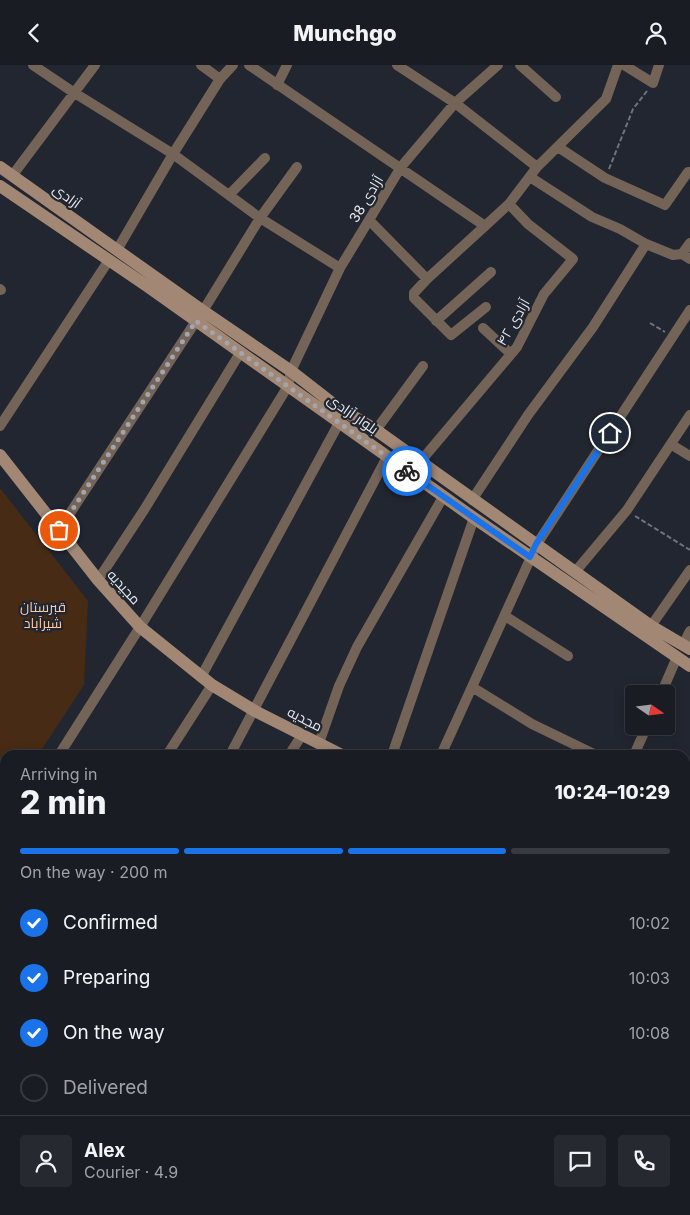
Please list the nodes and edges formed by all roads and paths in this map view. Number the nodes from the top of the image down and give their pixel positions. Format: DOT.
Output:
graph roads {
  1 [pos="33,65"];
  2 [pos="95,65"];
  3 [pos="201,65"];
  4 [pos="233,65"];
  5 [pos="249,65"];
  6 [pos="287,65"];
  7 [pos="397,65"];
  8 [pos="498,65"];
  9 [pos="520,65"];
  10 [pos="618,65"];
  11 [pos="624,65"];
  12 [pos="659,65"];
  13 [pos="220,79"];
  14 [pos="653,83"];
  15 [pos="277,85"];
  16 [pos="73,92"];
  17 [pos="556,97"];
  18 [pos="455,103"];
  19 [pos="558,147"];
  20 [pos="173,154"];
  21 [pos="265,158"];
  22 [pos="0,167"];
  23 [pos="297,167"];
  24 [pos="401,167"];
  25 [pos="538,167"];
  26 [pos="689,170"];
  27 [pos="12,175"];
  28 [pos="530,177"];
  29 [pos="605,178"];
  30 [pos="1,190"];
  31 [pos="229,195"];
  32 [pos="509,204"];
  33 [pos="260,218"];
  34 [pos="369,220"];
  35 [pos="485,226"];
  36 [pos="690,243"];
  37 [pos="646,244"];
  38 [pos="113,255"];
  39 [pos="686,257"];
  40 [pos="340,269"];
  41 [pos="491,273"];
  42 [pos="427,279"];
  43 [pos="486,307"];
  44 [pos="690,310"];
  45 [pos="199,316"];
  46 [pos="436,321"];
  47 [pos="650,323"];
  48 [pos="484,327"];
  49 [pos="673,338"];
  50 [pos="240,353"];
  51 [pos="511,354"];
  52 [pos="423,366"];
  53 [pos="291,371"];
  54 [pos="288,386"];
  55 [pos="690,415"];
  56 [pos="363,422"];
  57 [pos="339,423"];
  58 [pos="0,426"];
  59 [pos="376,430"];
  60 [pos="355,434"];
  61 [pos="672,445"];
  62 [pos="0,455"];
  63 [pos="388,457"];
  64 [pos="690,457"];
  65 [pos="420,462"];
  66 [pos="443,497"];
  67 [pos="472,500"];
  68 [pos="627,511"];
  69 [pos="474,518"];
  70 [pos="59,530"];
  71 [pos="536,544"];
  72 [pos="690,550"];
  73 [pos="530,557"];
  74 [pos="690,571"];
  75 [pos="575,572"];
  76 [pos="98,580"];
  77 [pos="568,583"];
  78 [pos="505,616"];
  79 [pos="651,626"];
  80 [pos="140,627"];
  81 [pos="690,631"];
  82 [pos="686,647"];
  83 [pos="568,656"];
  84 [pos="677,657"];
  85 [pos="690,666"];
  86 [pos="201,677"];
  87 [pos="212,685"];
  88 [pos="665,685"];
  89 [pos="472,687"];
  90 [pos="254,711"];
  91 [pos="302,735"];
  92 [pos="643,735"];
  93 [pos="319,743"];
  94 [pos="62,750"];
  95 [pos="170,750"];
  96 [pos="233,750"];
  97 [pos="292,750"];
  98 [pos="332,750"];
  99 [pos="394,750"];
  100 [pos="443,750"];
  101 [pos="586,750"];
  102 [pos="636,750"];
  1 -- 16 [label="street"];
  2 -- 16 [label="street"];
  3 -- 13 [label="street"];
  4 -- 13 [label="street"];
  5 -- 15 [label="street"];
  6 -- 15 [label="street"];
  7 -- 18 [label="street"];
  8 -- 18 [label="street, آزادی 38"];
  9 -- 17 [label="street"];
  10 -- 19 [label="street"];
  11 -- 14 [label="street"];
  12 -- 14 [label="street"];
  13 -- 20 [label="street"];
  14 -- 29 [label="path"];
  15 -- 24 [label="street"];
  16 -- 20 [label="street"];
  16 -- 27 [label="street"];
  18 -- 24 [label="street, آزادی 38"];
  18 -- 25 [label="street"];
  19 -- 25 [label="street"];
  19 -- 29 [label="street"];
  20 -- 31 [label="street"];
  20 -- 38 [label="street"];
  21 -- 31 [label="street"];
  22 -- 27 [label="street, آزادی"];
  23 -- 33 [label="street"];
  24 -- 34 [label="street, آزادی 38"];
  24 -- 35 [label="street"];
  25 -- 28 [label="street"];
  26 -- 29 [label="street"];
  27 -- 38 [label="street, آزادی"];
  28 -- 32 [label="street"];
  28 -- 37 [label="street"];
  30 -- 38 [label="street, بلوار آزادی"];
  31 -- 33 [label="street"];
  32 -- 35 [label="street"];
  32 -- 51 [label="street, آزادی ۴۲"];
  33 -- 40 [label="street"];
  33 -- 45 [label="street"];
  34 -- 40 [label="street, آزادی 38"];
  34 -- 42 [label="street"];
  35 -- 42 [label="street"];
  36 -- 39 [label="street"];
  37 -- 39 [label="street"];
  37 -- 67 [label="street"];
  38 -- 45 [label="street, بلوار آزادی"];
  38 -- 58 [label="street"];
  40 -- 53 [label="street, آزادی 38"];
  41 -- 46 [label="street"];
  42 -- 46 [label="street"];
  43 -- 46 [label="street"];
  44 -- 49 [label="street"];
  45 -- 50 [label="street, بلوار آزادی"];
  45 -- 53 [label="street, بلوار آزادی"];
  45 -- 70 [label="street"];
  47 -- 49 [label="path"];
  48 -- 51 [label="street"];
  49 -- 71 [label="street"];
  50 -- 54 [label="street, بلوار آزادی"];
  50 -- 76 [label="street"];
  51 -- 65 [label="street, آزادی ۴۲"];
  52 -- 59 [label="street"];
  53 -- 54 [label="street, آزادی 38"];
  53 -- 56 [label="street, بلوار آزادی"];
  54 -- 57 [label="street, بلوار آزادی"];
  54 -- 80 [label="street"];
  55 -- 61 [label="street"];
  56 -- 59 [label="street, بلوار آزادی"];
  56 -- 60 [label="street"];
  57 -- 60 [label="street, بلوار آزادی"];
  57 -- 86 [label="street"];
  59 -- 65 [label="street, بلوار آزادی"];
  60 -- 63 [label="street, بلوار آزادی"];
  61 -- 64 [label="street"];
  61 -- 68 [label="street"];
  62 -- 70 [label="street, مجیدیه"];
  63 -- 66 [label="street, بلوار آزادی"];
  63 -- 90 [label="street"];
  65 -- 67 [label="street, بلوار آزادی"];
  66 -- 69 [label="street, بلوار آزادی"];
  66 -- 93 [label="street"];
  67 -- 71 [label="street, بلوار آزادی"];
  68 -- 72 [label="path"];
  68 -- 75 [label="street"];
  69 -- 73 [label="street, بلوار آزادی"];
  69 -- 99 [label="street"];
  70 -- 76 [label="street, مجیدیه"];
  71 -- 73 [label="street"];
  71 -- 75 [label="street, بلوار آزادی"];
  73 -- 77 [label="street, بلوار آزادی"];
  73 -- 78 [label="street"];
  74 -- 79 [label="street"];
  75 -- 77 [label="street"];
  75 -- 79 [label="street, بلوار آزادی"];
  76 -- 80 [label="street, مجیدیه"];
  77 -- 84 [label="street, بلوار آزادی"];
  78 -- 83 [label="street"];
  78 -- 89 [label="street"];
  79 -- 82 [label="street, بلوار آزادی"];
  80 -- 86 [label="street, مجیدیه"];
  80 -- 94 [label="street"];
  81 -- 82 [label="street"];
  82 -- 84 [label="street"];
  84 -- 85 [label="street, بلوار آزادی"];
  84 -- 88 [label="street"];
  86 -- 87 [label="street, مجیدیه"];
  87 -- 90 [label="street, مجیدیه"];
  87 -- 95 [label="street"];
  89 -- 100 [label="street"];
  89 -- 101 [label="street"];
  90 -- 91 [label="street, مجدیه"];
  90 -- 96 [label="street"];
  91 -- 93 [label="street, مجدیه"];
  91 -- 97 [label="street"];
  92 -- 102 [label="street"];
  93 -- 98 [label="street, مجدیه"];
}
